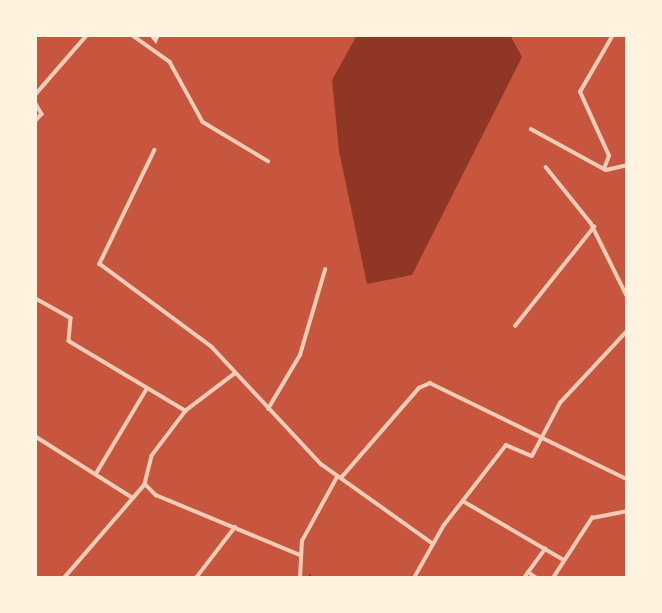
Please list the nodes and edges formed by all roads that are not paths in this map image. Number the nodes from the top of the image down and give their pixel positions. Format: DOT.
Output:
graph roads {
  1 [pos="87,35"];
  2 [pos="132,35"];
  3 [pos="613,35"];
  4 [pos="35,95"];
  5 [pos="35,102"];
  6 [pos="35,122"];
  7 [pos="531,129"];
  8 [pos="155,150"];
  9 [pos="268,161"];
  10 [pos="627,165"];
  11 [pos="546,167"];
  12 [pos="604,169"];
  13 [pos="594,227"];
  14 [pos="325,270"];
  15 [pos="627,296"];
  16 [pos="35,298"];
  17 [pos="515,326"];
  18 [pos="627,331"];
  19 [pos="236,373"];
  20 [pos="146,390"];
  21 [pos="268,410"];
  22 [pos="186,411"];
  23 [pos="35,436"];
  24 [pos="539,441"];
  25 [pos="97,472"];
  26 [pos="339,478"];
  27 [pos="627,479"];
  28 [pos="145,484"];
  29 [pos="133,498"];
  30 [pos="463,501"];
  31 [pos="627,511"];
  32 [pos="236,526"];
  33 [pos="432,543"];
  34 [pos="545,549"];
  35 [pos="300,555"];
  36 [pos="564,560"];
  37 [pos="528,572"];
  38 [pos="64,578"];
  39 [pos="196,578"];
  40 [pos="300,578"];
  41 [pos="414,578"];
  42 [pos="524,578"];
  43 [pos="537,578"];
  44 [pos="553,578"];
  1 -- 4 [label="street"];
  2 -- 9 [label="street"];
  3 -- 12 [label="street"];
  5 -- 6 [label="street"];
  7 -- 12 [label="street"];
  8 -- 19 [label="street"];
  10 -- 12 [label="street"];
  11 -- 13 [label="street"];
  13 -- 15 [label="street"];
  13 -- 17 [label="street"];
  14 -- 21 [label="street"];
  16 -- 20 [label="street"];
  18 -- 24 [label="street"];
  19 -- 21 [label="street"];
  19 -- 22 [label="street"];
  20 -- 22 [label="street"];
  20 -- 25 [label="street"];
  21 -- 26 [label="street"];
  22 -- 28 [label="street"];
  23 -- 25 [label="street"];
  24 -- 26 [label="street"];
  24 -- 27 [label="street"];
  24 -- 30 [label="street"];
  25 -- 29 [label="street"];
  26 -- 33 [label="street"];
  26 -- 35 [label="street"];
  28 -- 29 [label="street"];
  28 -- 32 [label="street"];
  29 -- 38 [label="street"];
  30 -- 33 [label="street"];
  30 -- 34 [label="street"];
  31 -- 36 [label="street"];
  32 -- 35 [label="street"];
  32 -- 39 [label="street"];
  33 -- 41 [label="street"];
  34 -- 36 [label="street"];
  34 -- 37 [label="street"];
  35 -- 40 [label="street"];
  36 -- 44 [label="street"];
  37 -- 42 [label="street"];
  37 -- 43 [label="street"];
}
